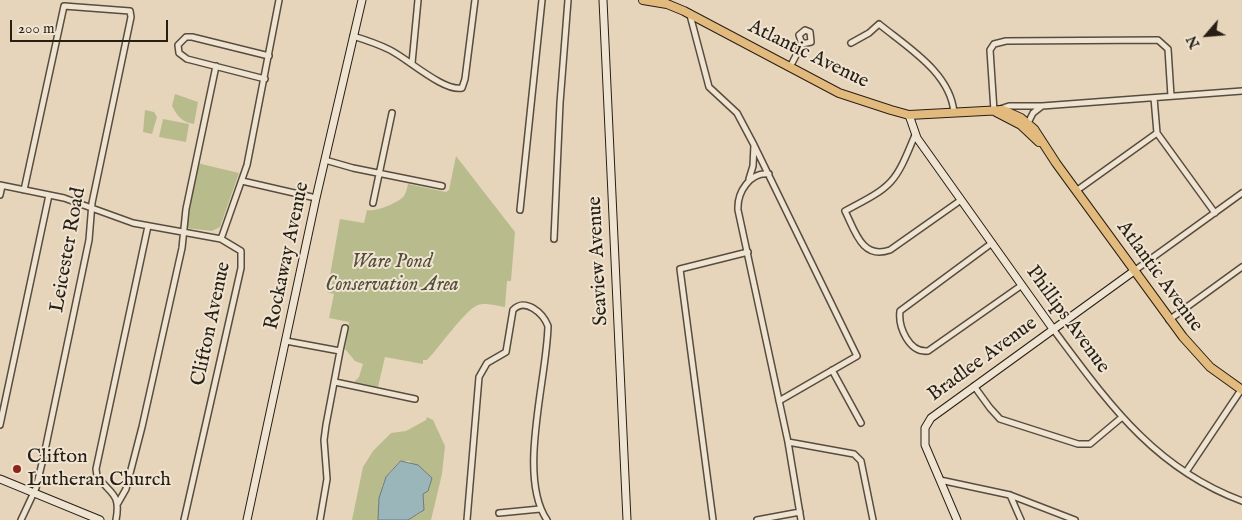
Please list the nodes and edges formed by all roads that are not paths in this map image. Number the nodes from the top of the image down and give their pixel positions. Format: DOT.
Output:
graph roads {
  1 [pos="279,0"];
  2 [pos="362,0"];
  3 [pos="418,0"];
  4 [pos="475,0"];
  5 [pos="542,0"];
  6 [pos="568,0"];
  7 [pos="603,0"];
  8 [pos="643,0"];
  9 [pos="690,15"];
  10 [pos="353,36"];
  11 [pos="851,43"];
  12 [pos="802,44"];
  13 [pos="269,56"];
  14 [pos="412,63"];
  15 [pos="216,66"];
  16 [pos="790,67"];
  17 [pos="265,79"];
  18 [pos="1242,91"];
  19 [pos="1171,96"];
  20 [pos="1154,98"];
  21 [pos="1042,106"];
  22 [pos="994,111"];
  23 [pos="954,112"];
  24 [pos="392,113"];
  25 [pos="909,115"];
  26 [pos="1028,123"];
  27 [pos="1157,133"];
  28 [pos="915,135"];
  29 [pos="754,145"];
  30 [pos="1044,146"];
  31 [pos="325,160"];
  32 [pos="380,173"];
  33 [pos="769,174"];
  34 [pos="749,179"];
  35 [pos="242,181"];
  36 [pos="1,186"];
  37 [pos="442,186"];
  38 [pos="24,190"];
  39 [pos="1076,191"];
  40 [pos="1242,193"];
  41 [pos="49,194"];
  42 [pos="0,195"];
  43 [pos="316,198"];
  44 [pos="961,200"];
  45 [pos="373,203"];
  46 [pos="92,209"];
  47 [pos="520,210"];
  48 [pos="1215,213"];
  49 [pos="148,226"];
  50 [pos="183,233"];
  51 [pos="221,239"];
  52 [pos="554,239"];
  53 [pos="992,243"];
  54 [pos="748,252"];
  55 [pos="1242,267"];
  56 [pos="1134,271"];
  57 [pos="1022,285"];
  58 [pos="1169,320"];
  59 [pos="345,328"];
  60 [pos="1054,329"];
  61 [pos="286,341"];
  62 [pos="340,351"];
  63 [pos="832,370"];
  64 [pos="335,382"];
  65 [pos="974,386"];
  66 [pos="1241,390"];
  67 [pos="416,399"];
  68 [pos="779,401"];
  69 [pos="1121,418"];
  70 [pos="861,423"];
  71 [pos="0,425"];
  72 [pos="788,442"];
  73 [pos="1186,472"];
  74 [pos="0,478"];
  75 [pos="940,480"];
  76 [pos="34,493"];
  77 [pos="1010,495"];
  78 [pos="1242,501"];
  79 [pos="118,503"];
  80 [pos="540,509"];
  81 [pos="800,512"];
  82 [pos="499,513"];
  83 [pos="84,517"];
  84 [pos="21,520"];
  85 [pos="100,520"];
  86 [pos="116,520"];
  87 [pos="184,520"];
  88 [pos="246,520"];
  89 [pos="320,520"];
  90 [pos="467,520"];
  91 [pos="547,520"];
  92 [pos="627,520"];
  93 [pos="713,520"];
  94 [pos="757,520"];
  95 [pos="801,520"];
  96 [pos="873,520"];
  97 [pos="956,520"];
  98 [pos="1021,520"];
  99 [pos="1076,520"];
  1 -- 13 [label="street, Clifton Avenue"];
  2 -- 10 [label="street, Rockaway Avenue"];
  3 -- 14 [label="street"];
  4 -- 14 [label="street"];
  5 -- 47 [label="street"];
  6 -- 52 [label="street"];
  7 -- 92 [label="street, Seaview Avenue"];
  8 -- 9 [label="main road, Atlantic Avenue"];
  9 -- 16 [label="main road, Atlantic Avenue"];
  9 -- 29 [label="street"];
  10 -- 14 [label="street"];
  10 -- 31 [label="street, Rockaway Avenue"];
  11 -- 23 [label="street"];
  12 -- 16 [label="street"];
  13 -- 15 [label="street"];
  13 -- 17 [label="street, Clifton Avenue"];
  15 -- 17 [label="street"];
  15 -- 50 [label="street"];
  16 -- 25 [label="main road, Atlantic Avenue"];
  17 -- 35 [label="street, Clifton Avenue"];
  18 -- 19 [label="street"];
  19 -- 20 [label="street"];
  19 -- 22 [label="street"];
  20 -- 21 [label="street"];
  20 -- 27 [label="street"];
  21 -- 22 [label="street"];
  21 -- 26 [label="street"];
  22 -- 23 [label="main road, Atlantic Avenue"];
  22 -- 26 [label="main road, Atlantic Avenue"];
  22 -- 30 [label="main road, Atlantic Avenue"];
  23 -- 25 [label="main road, Atlantic Avenue"];
  24 -- 32 [label="street"];
  25 -- 28 [label="street, Phillips Avenue"];
  26 -- 30 [label="main road, Atlantic Avenue"];
  27 -- 39 [label="street"];
  27 -- 48 [label="street"];
  28 -- 44 [label="street, Phillips Avenue"];
  28 -- 44 [label="street"];
  29 -- 33 [label="street"];
  29 -- 34 [label="street"];
  30 -- 39 [label="main road, Atlantic Avenue"];
  31 -- 32 [label="street"];
  31 -- 43 [label="street, Rockaway Avenue"];
  32 -- 37 [label="street"];
  32 -- 45 [label="street"];
  33 -- 34 [label="street"];
  33 -- 63 [label="street"];
  34 -- 54 [label="street"];
  35 -- 43 [label="street"];
  35 -- 51 [label="street, Clifton Avenue"];
  36 -- 38 [label="street"];
  36 -- 42 [label="street"];
  38 -- 41 [label="street"];
  38 -- 46 [label="street, Leicester Road"];
  39 -- 56 [label="main road, Atlantic Avenue"];
  40 -- 48 [label="street, Bradlee Avenue"];
  41 -- 46 [label="street"];
  41 -- 71 [label="street"];
  43 -- 61 [label="street, Rockaway Avenue"];
  44 -- 53 [label="street, Phillips Avenue"];
  46 -- 49 [label="street"];
  46 -- 76 [label="street, Leicester Road"];
  48 -- 56 [label="street, Bradlee Avenue"];
  49 -- 50 [label="street"];
  49 -- 79 [label="street"];
  50 -- 51 [label="street"];
  50 -- 79 [label="street"];
  51 -- 87 [label="street, Clifton Avenue"];
  53 -- 57 [label="street, Phillips Avenue"];
  53 -- 57 [label="street"];
  54 -- 68 [label="street"];
  54 -- 93 [label="street"];
  55 -- 58 [label="street"];
  56 -- 58 [label="main road, Atlantic Avenue"];
  56 -- 60 [label="street, Bradlee Avenue"];
  57 -- 60 [label="street, Phillips Avenue"];
  58 -- 66 [label="main road, Atlantic Avenue"];
  59 -- 62 [label="street"];
  60 -- 65 [label="street, Bradlee Avenue"];
  60 -- 69 [label="street, Phillips Avenue"];
  61 -- 62 [label="street"];
  61 -- 88 [label="street, Rockaway Avenue"];
  62 -- 64 [label="street"];
  63 -- 68 [label="street"];
  63 -- 70 [label="street"];
  64 -- 67 [label="street"];
  64 -- 89 [label="street"];
  65 -- 69 [label="street"];
  65 -- 75 [label="street, Bradlee Avenue"];
  66 -- 73 [label="street"];
  68 -- 72 [label="street"];
  69 -- 73 [label="street, Phillips Avenue"];
  72 -- 81 [label="street"];
  72 -- 96 [label="street"];
  73 -- 78 [label="street, Phillips Avenue"];
  74 -- 76 [label="street"];
  75 -- 77 [label="street"];
  75 -- 97 [label="street, Bradlee Avenue"];
  76 -- 83 [label="street"];
  76 -- 84 [label="street, Leicester Road"];
  77 -- 98 [label="street"];
  77 -- 99 [label="street"];
  79 -- 86 [label="street"];
  80 -- 82 [label="street"];
  80 -- 90 [label="street"];
  80 -- 91 [label="street"];
  81 -- 94 [label="street"];
  81 -- 95 [label="street"];
  83 -- 85 [label="street"];
}
